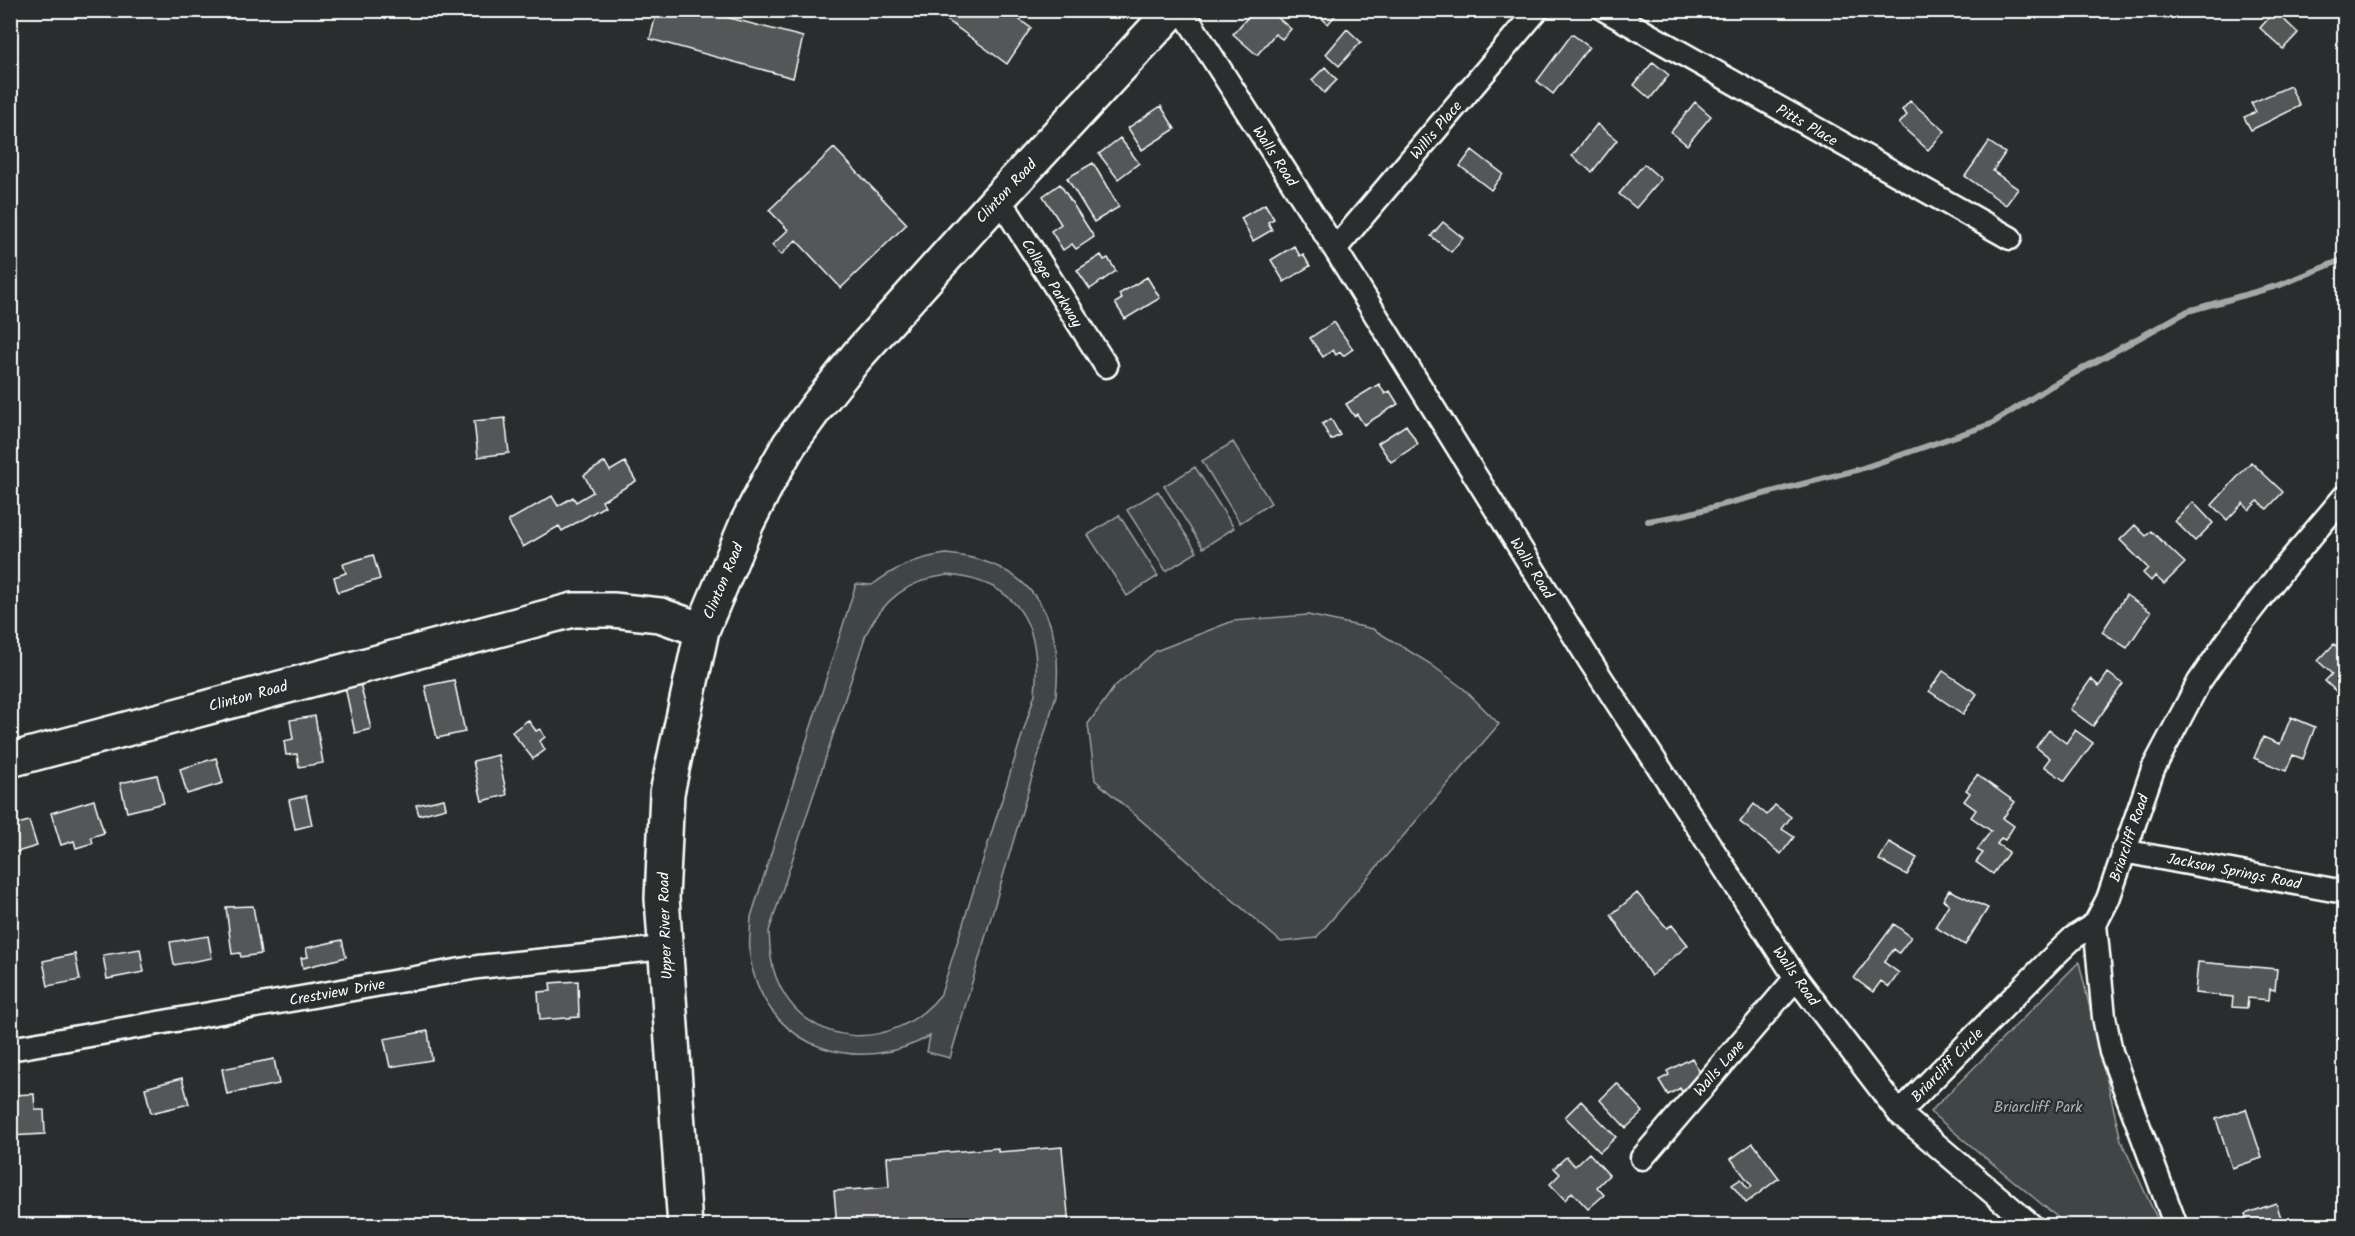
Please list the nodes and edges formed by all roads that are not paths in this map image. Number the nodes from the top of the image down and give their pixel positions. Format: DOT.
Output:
graph roads {
  1 [pos="1173,10"];
  2 [pos="1182,10"];
  3 [pos="1537,10"];
  4 [pos="1605,10"];
  5 [pos="996,201"];
  6 [pos="2010,238"];
  7 [pos="1335,249"];
  8 [pos="1106,366"];
  9 [pos="2344,497"];
  10 [pos="702,630"];
  11 [pos="10,760"];
  12 [pos="2123,850"];
  13 [pos="2344,892"];
  14 [pos="2095,924"];
  15 [pos="664,948"];
  16 [pos="1796,978"];
  17 [pos="10,1049"];
  18 [pos="1899,1113"];
  19 [pos="1642,1158"];
  20 [pos="685,1226"];
  21 [pos="2032,1226"];
  22 [pos="2176,1226"];
  1 -- 5 [label="street, Clinton Road"];
  2 -- 7 [label="street, Walls Road"];
  3 -- 7 [label="street, Willis Place"];
  4 -- 6 [label="street, Pitts Place"];
  5 -- 8 [label="street, College Parkway"];
  5 -- 10 [label="street, Clinton Road"];
  7 -- 16 [label="street, Walls Road"];
  9 -- 12 [label="street, Briarcliff Road"];
  10 -- 11 [label="street, Clinton Road"];
  10 -- 15 [label="street, Upper River Road"];
  12 -- 13 [label="street, Jackson Springs Road"];
  12 -- 14 [label="street, Briarcliff Road"];
  14 -- 18 [label="street, Briarcliff Circle"];
  14 -- 22 [label="street"];
  15 -- 17 [label="street, Crestview Drive"];
  15 -- 20 [label="street, Upper River Road"];
  16 -- 18 [label="street, Walls Road"];
  16 -- 19 [label="street, Walls Lane"];
  18 -- 21 [label="street, Briarcliff Circle"];
}
